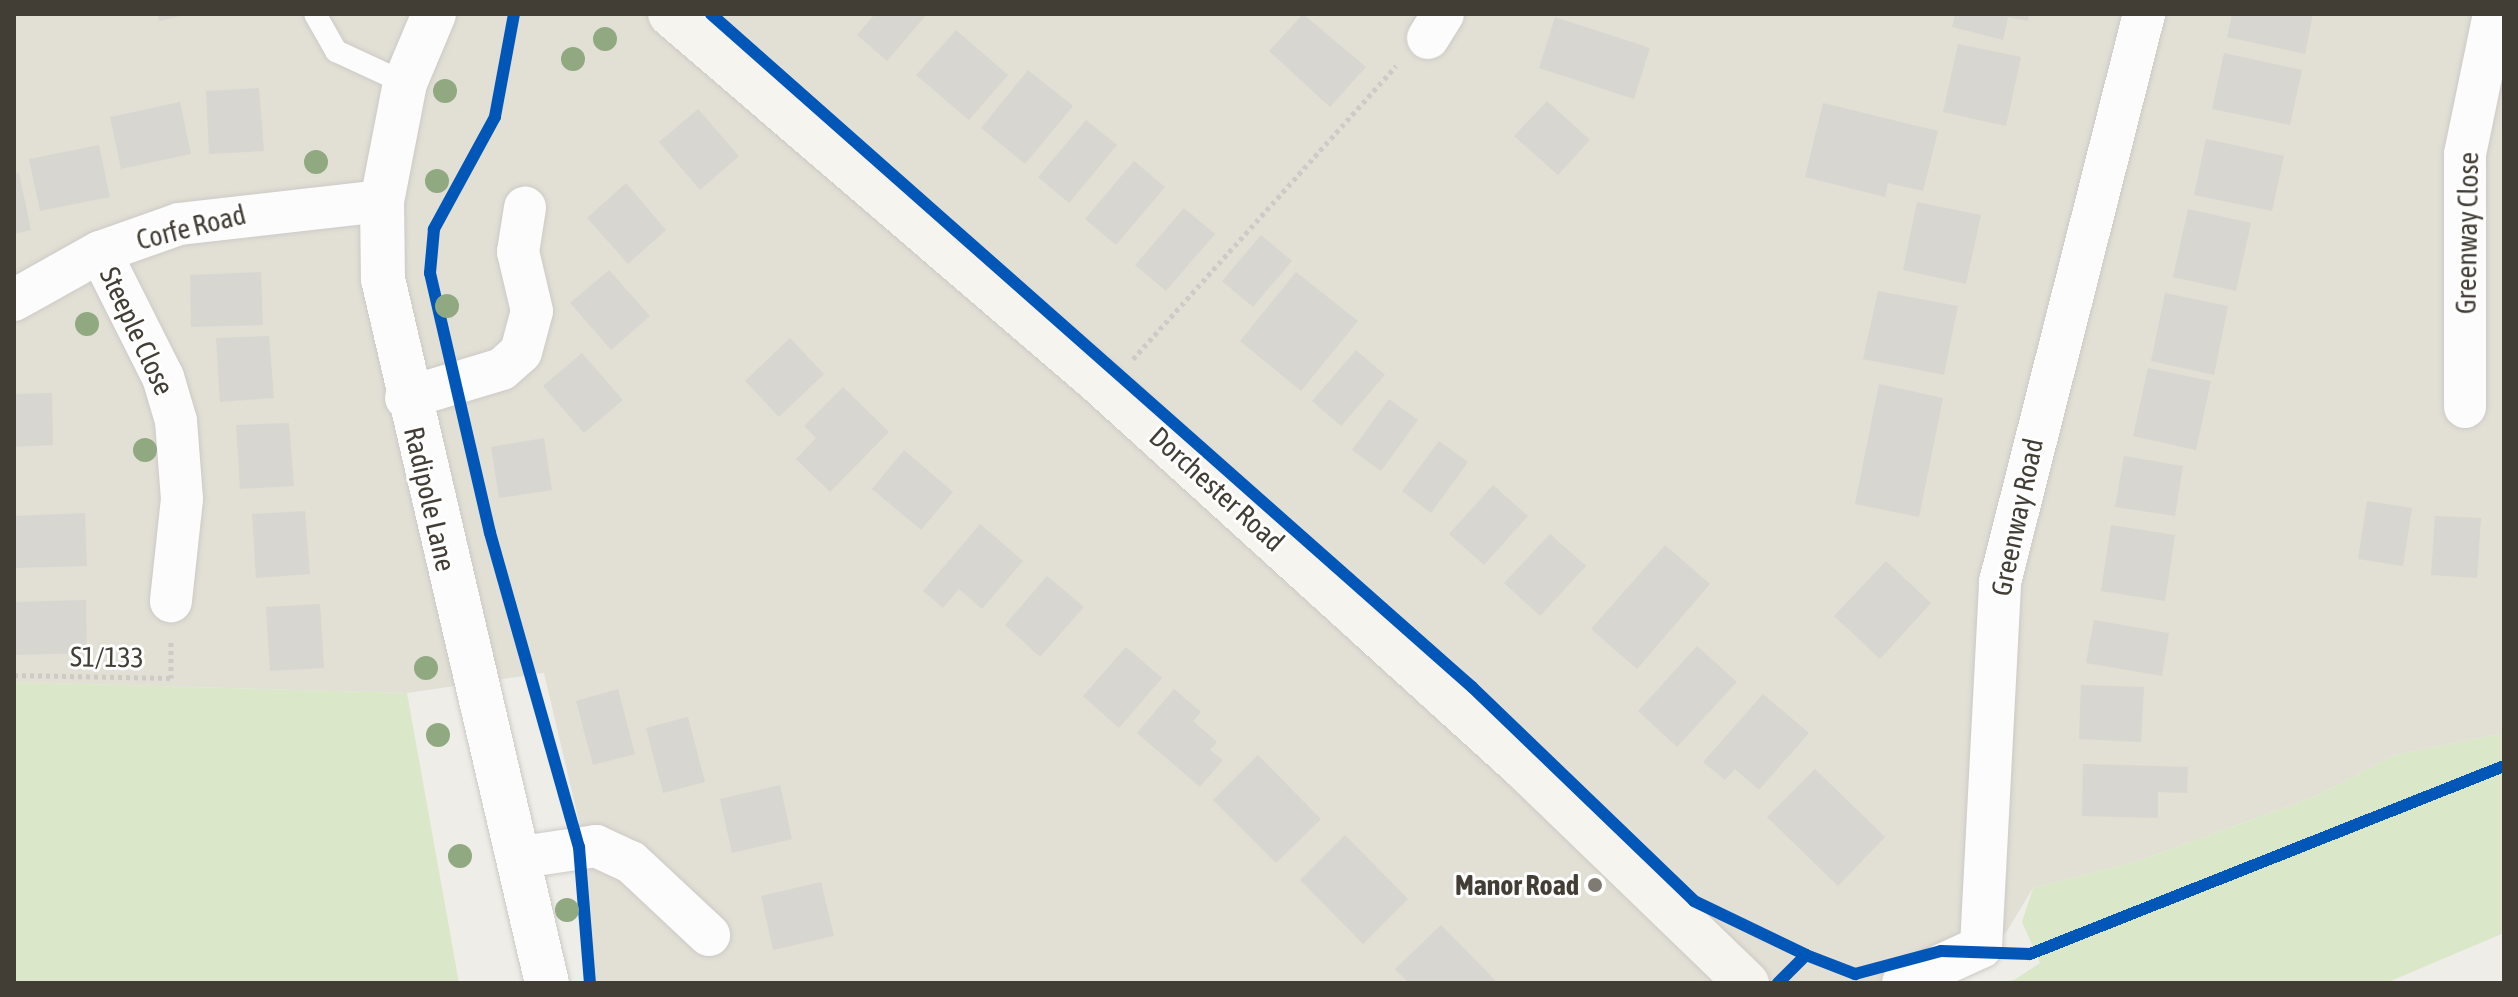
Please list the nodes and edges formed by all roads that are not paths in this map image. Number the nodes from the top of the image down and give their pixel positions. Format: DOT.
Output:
graph roads {
  1 [pos="315,14"];
  2 [pos="434,14"];
  3 [pos="670,14"];
  4 [pos="2144,14"];
  5 [pos="2494,14"];
  6 [pos="405,83"];
  7 [pos="382,201"];
  8 [pos="525,208"];
  9 [pos="100,252"];
  10 [pos="14,300"];
  11 [pos="406,398"];
  12 [pos="2465,407"];
  13 [pos="171,601"];
  14 [pos="522,857"];
  15 [pos="709,935"];
  16 [pos="547,983"];
  17 [pos="1747,983"];
  18 [pos="1903,983"];
  1 -- 6 [label="lane"];
  2 -- 6 [label="street, Radipole Lane"];
  3 -- 17 [label="main road, Dorchester Road"];
  4 -- 18 [label="street, Greenway Road"];
  5 -- 12 [label="street, Greenway Close"];
  6 -- 7 [label="street, Radipole Lane"];
  7 -- 9 [label="street, Corfe Road"];
  7 -- 11 [label="street, Radipole Lane"];
  8 -- 11 [label="street"];
  9 -- 10 [label="street, Corfe Road"];
  9 -- 13 [label="street, Steeple Close"];
  11 -- 14 [label="street, Radipole Lane"];
  14 -- 15 [label="street"];
  14 -- 16 [label="street, Radipole Lane"];
}
